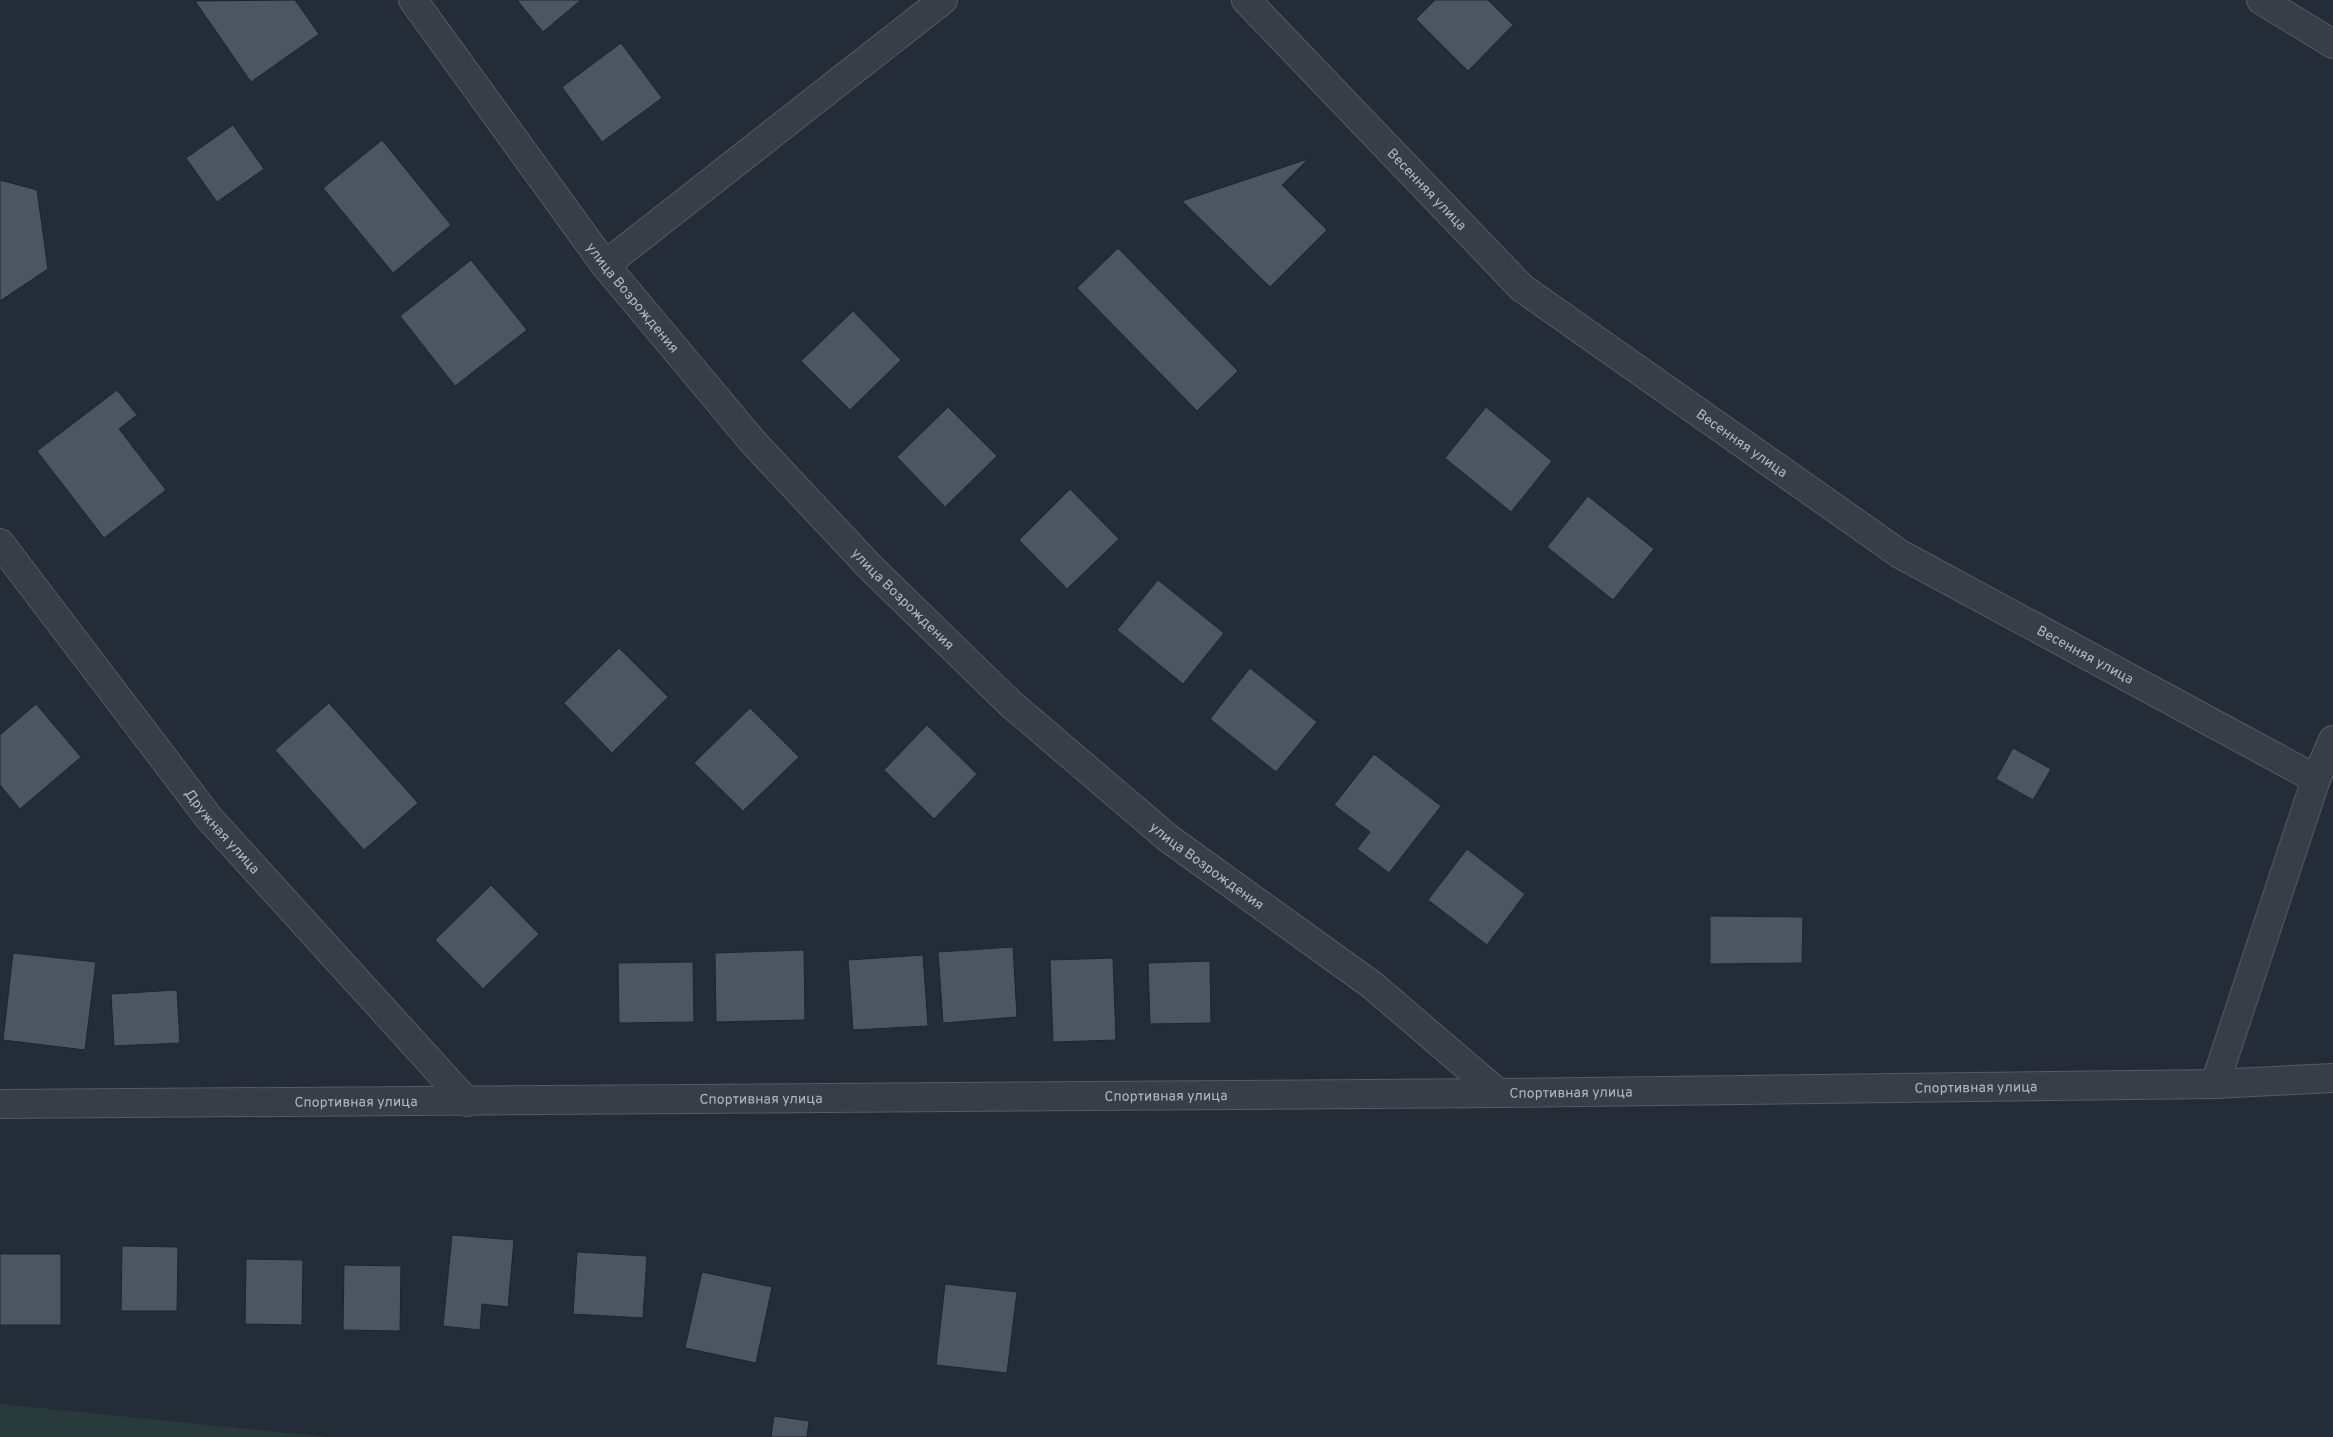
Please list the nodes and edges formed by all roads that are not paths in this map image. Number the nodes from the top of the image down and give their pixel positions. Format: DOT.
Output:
graph roads {
  1 [pos="413,0"];
  2 [pos="943,0"];
  3 [pos="1246,0"];
  4 [pos="2261,0"];
  5 [pos="2333,44"];
  6 [pos="605,265"];
  7 [pos="0,543"];
  8 [pos="2333,740"];
  9 [pos="2316,779"];
  10 [pos="2333,1078"];
  11 [pos="2215,1084"];
  12 [pos="1498,1093"];
  13 [pos="467,1102"];
  14 [pos="0,1104"];
  1 -- 6 [label="street, улица Возрождения"];
  2 -- 6 [label="street"];
  3 -- 9 [label="street, Весенняя улица"];
  4 -- 5 [label="street"];
  6 -- 12 [label="street, улица Возрождения"];
  7 -- 13 [label="street, Дружная улица"];
  8 -- 9 [label="street"];
  9 -- 11 [label="street"];
  10 -- 11 [label="street, Спортивная улица"];
  11 -- 12 [label="street, Спортивная улица"];
  12 -- 13 [label="street, Спортивная улица"];
  13 -- 14 [label="street, Спортивная улица"];
}
